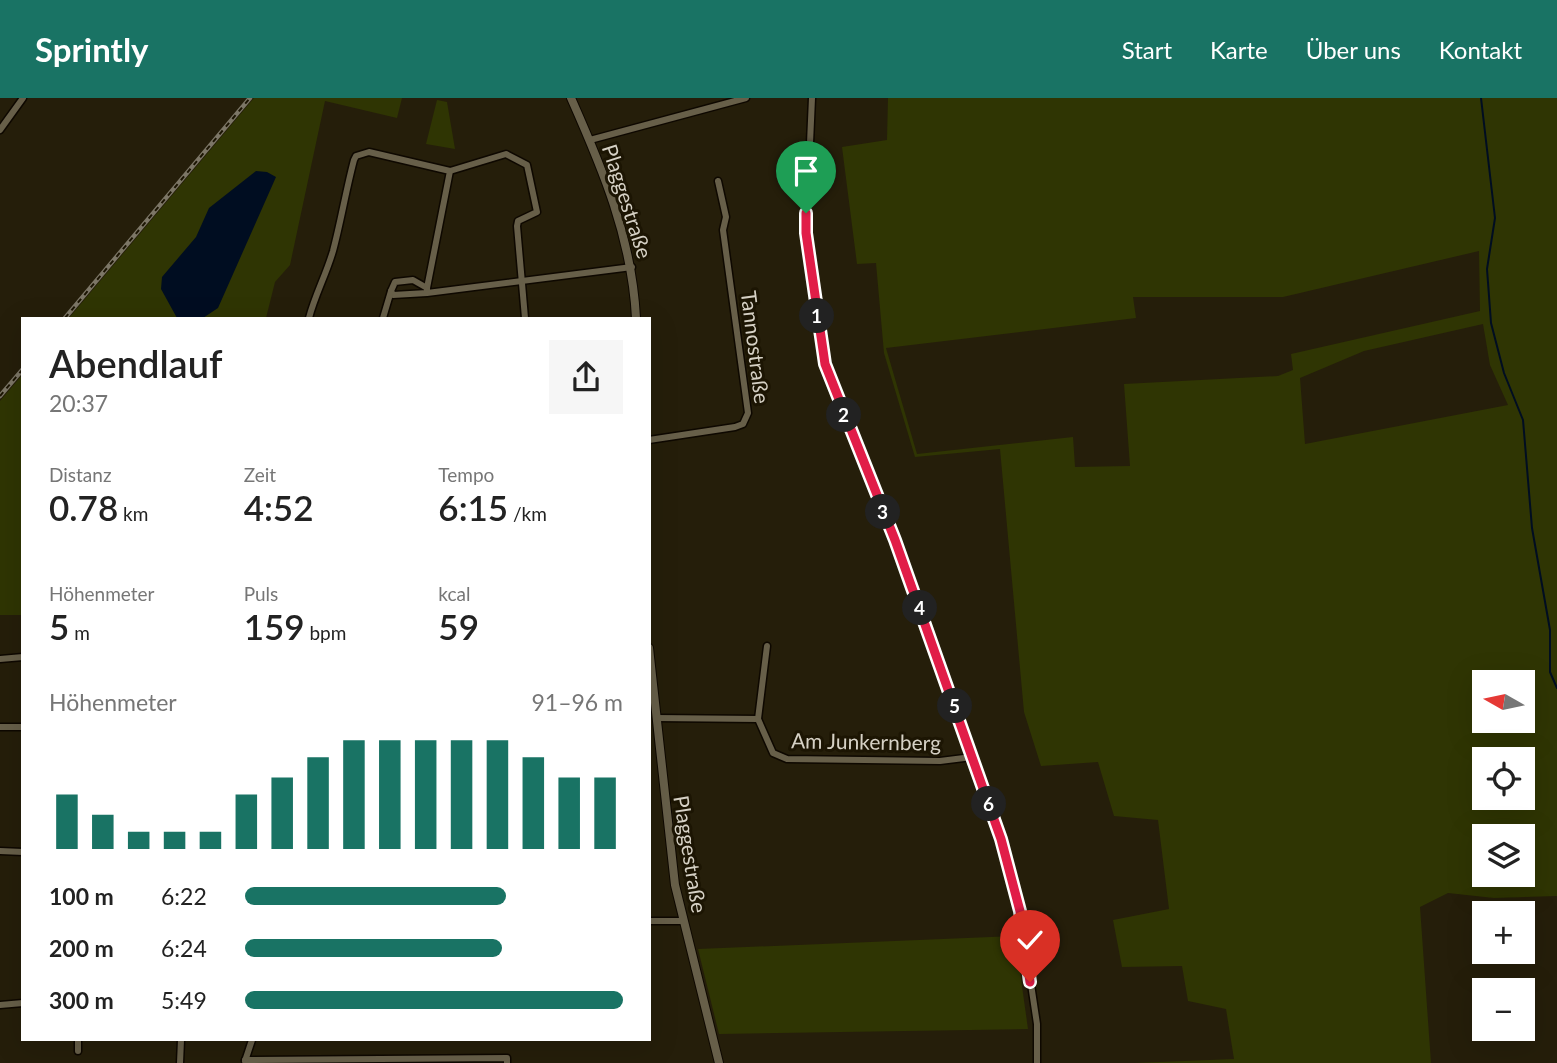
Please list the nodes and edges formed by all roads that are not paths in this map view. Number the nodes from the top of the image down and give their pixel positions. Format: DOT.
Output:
graph roads {
  1 [pos="23,98"];
  2 [pos="571,98"];
  3 [pos="746,98"];
  4 [pos="812,98"];
  5 [pos="0,130"];
  6 [pos="590,140"];
  7 [pos="450,172"];
  8 [pos="718,181"];
  9 [pos="632,267"];
  10 [pos="523,281"];
  11 [pos="391,291"];
  12 [pos="427,291"];
  13 [pos="309,317"];
  14 [pos="383,317"];
  15 [pos="526,317"];
  16 [pos="636,317"];
  17 [pos="651,440"];
  18 [pos="767,646"];
  19 [pos="21,657"];
  20 [pos="0,659"];
  21 [pos="651,665"];
  22 [pos="656,718"];
  23 [pos="758,719"];
  24 [pos="0,727"];
  25 [pos="21,727"];
  26 [pos="972,757"];
  27 [pos="0,851"];
  28 [pos="21,852"];
  29 [pos="683,920"];
  30 [pos="651,921"];
  31 [pos="21,1003"];
  32 [pos="0,1005"];
  33 [pos="78,1041"];
  34 [pos="181,1041"];
  35 [pos="252,1041"];
  36 [pos="78,1051"];
  37 [pos="508,1060"];
  38 [pos="245,1062"];
  39 [pos="180,1063"];
  40 [pos="719,1063"];
  41 [pos="1037,1063"];
  1 -- 5 [label="street"];
  2 -- 6 [label="street, Plaggestraße"];
  3 -- 6 [label="street"];
  4 -- 26 [label="street"];
  6 -- 9 [label="street, Plaggestraße"];
  7 -- 10 [label="street"];
  7 -- 12 [label="street"];
  7 -- 13 [label="street"];
  8 -- 17 [label="street, Tannostraße"];
  9 -- 10 [label="street"];
  9 -- 16 [label="street, Plaggestraße"];
  10 -- 12 [label="street"];
  10 -- 15 [label="street"];
  11 -- 12 [label="street"];
  11 -- 12 [label="street"];
  11 -- 14 [label="street"];
  18 -- 23 [label="street"];
  19 -- 20 [label="street"];
  21 -- 22 [label="street, Plaggestraße"];
  22 -- 23 [label="street"];
  22 -- 29 [label="street, Plaggestraße"];
  23 -- 26 [label="street, Am Junkernberg"];
  24 -- 25 [label="street"];
  26 -- 41 [label="street"];
  27 -- 28 [label="street"];
  29 -- 30 [label="street"];
  29 -- 40 [label="street, Plaggestraße"];
  31 -- 32 [label="street"];
  33 -- 36 [label="street"];
  34 -- 39 [label="street"];
  35 -- 38 [label="street"];
  37 -- 38 [label="street"];
}
